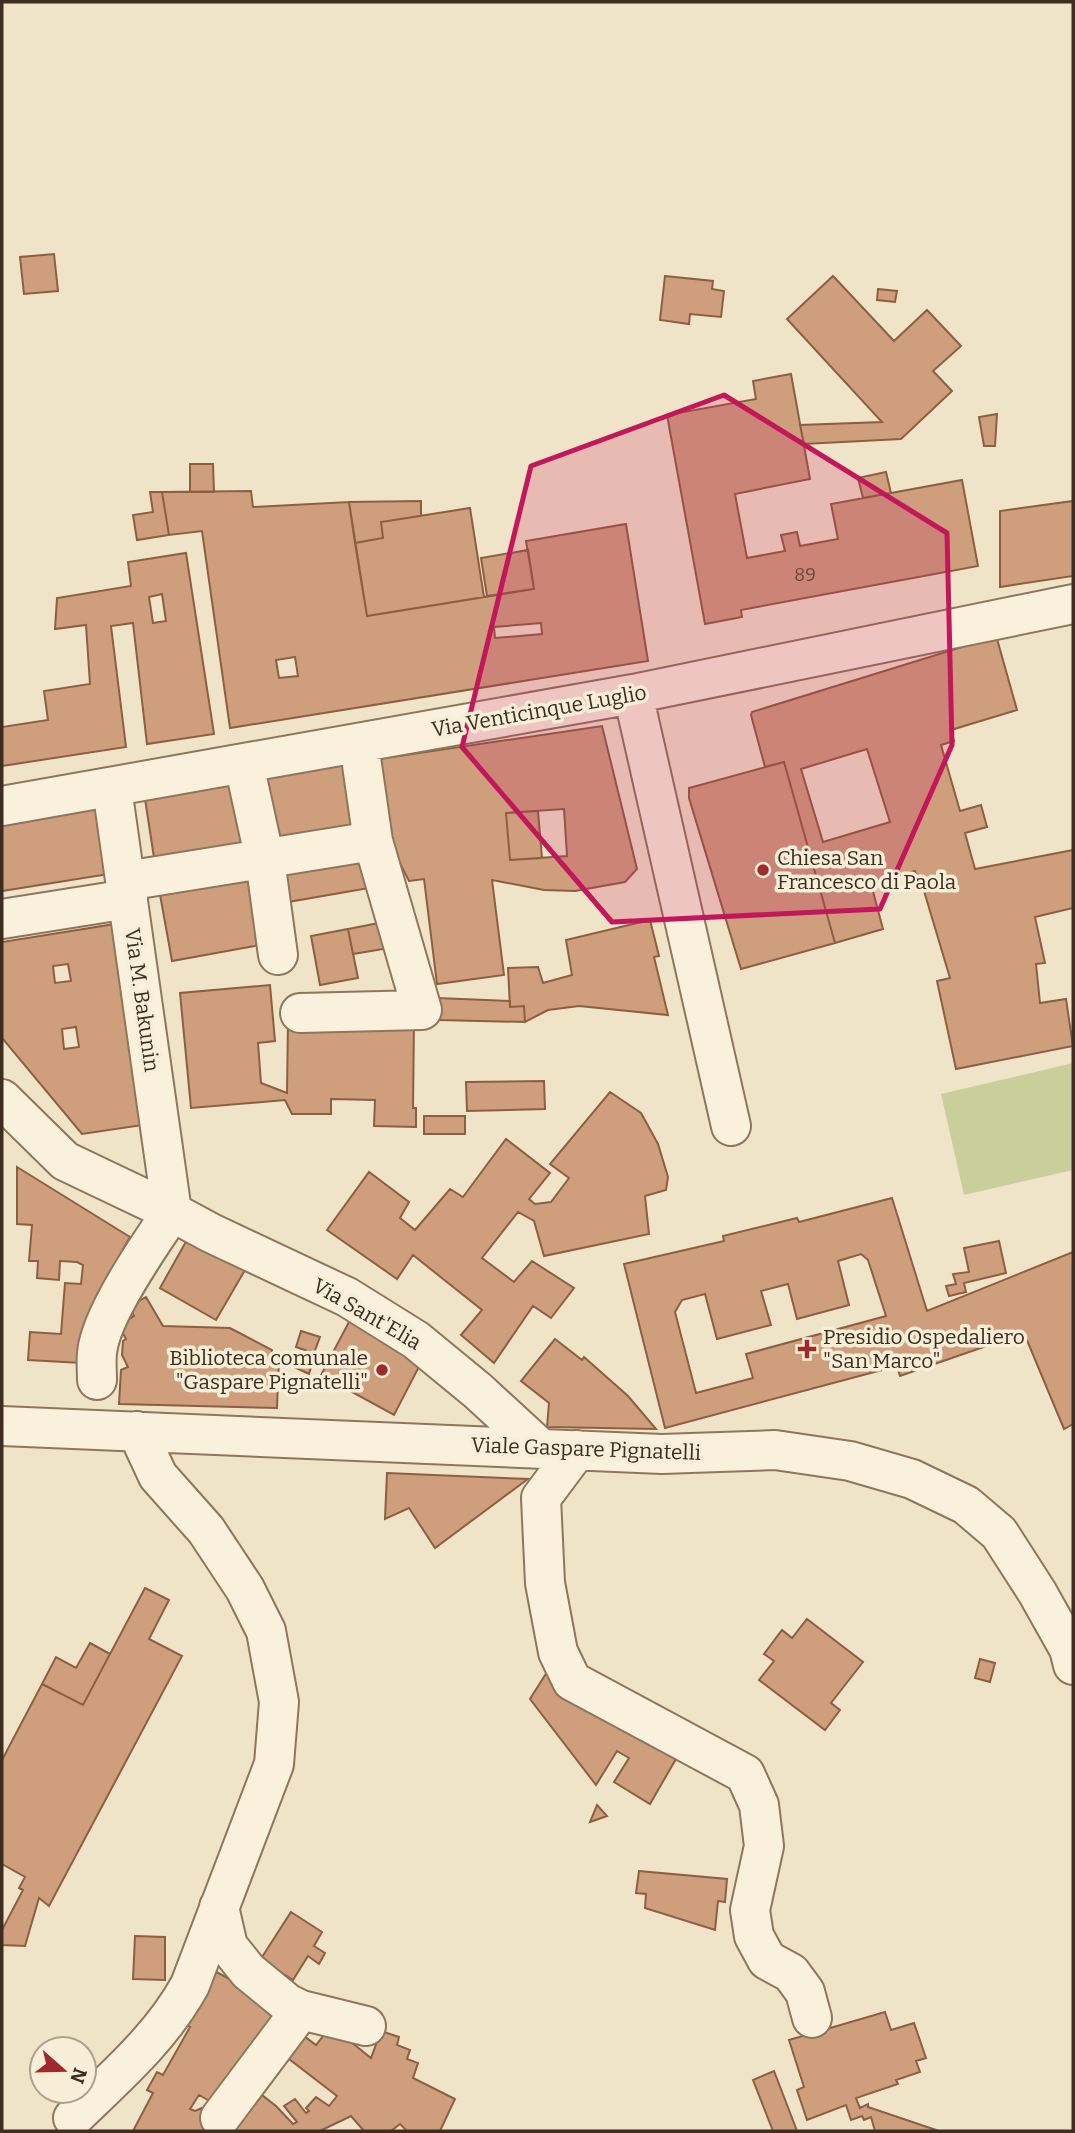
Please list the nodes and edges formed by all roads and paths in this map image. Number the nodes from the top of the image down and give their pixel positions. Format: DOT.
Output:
graph roads {
  1 [pos="1073,604"];
  2 [pos="633,694"];
  3 [pos="359,744"];
  4 [pos="244,764"];
  5 [pos="112,788"];
  6 [pos="2,806"];
  7 [pos="373,841"];
  8 [pos="265,860"];
  9 [pos="127,890"];
  10 [pos="2,919"];
  11 [pos="278,955"];
  12 [pos="300,1013"];
  13 [pos="2,1099"];
  14 [pos="731,1126"];
  15 [pos="172,1212"];
  16 [pos="97,1380"];
  17 [pos="2,1426"];
  18 [pos="137,1431"];
  19 [pos="559,1450"];
  20 [pos="1072,1654"];
  21 [pos="219,1907"];
  22 [pos="300,2010"];
  23 [pos="813,2018"];
  24 [pos="366,2026"];
  25 [pos="73,2118"];
  26 [pos="220,2118"];
  1 -- 2 [label="street, Via Venticinque Luglio"];
  2 -- 3 [label="street, Via Venticinque Luglio"];
  2 -- 14 [label="street"];
  3 -- 4 [label="street, Via Venticinque Luglio"];
  3 -- 7 [label="street"];
  4 -- 5 [label="street, Via Venticinque Luglio"];
  4 -- 8 [label="street"];
  5 -- 6 [label="street, Via Venticinque Luglio"];
  5 -- 9 [label="street, Via M. Bakunin"];
  7 -- 8 [label="street"];
  7 -- 12 [label="street"];
  8 -- 9 [label="street"];
  8 -- 11 [label="street"];
  9 -- 10 [label="street"];
  9 -- 15 [label="street, Via M. Bakunin"];
  13 -- 15 [label="street, Via Sant'Elia"];
  15 -- 16 [label="street"];
  15 -- 19 [label="street, Via Sant'Elia"];
  17 -- 18 [label="street, Viale Gaspare Pignatelli"];
  18 -- 19 [label="street, Viale Gaspare Pignatelli"];
  18 -- 21 [label="street"];
  19 -- 20 [label="street, Viale Gaspare Pignatelli"];
  19 -- 23 [label="street"];
  21 -- 22 [label="street"];
  21 -- 25 [label="street"];
  22 -- 24 [label="street"];
  22 -- 26 [label="street"];
}
